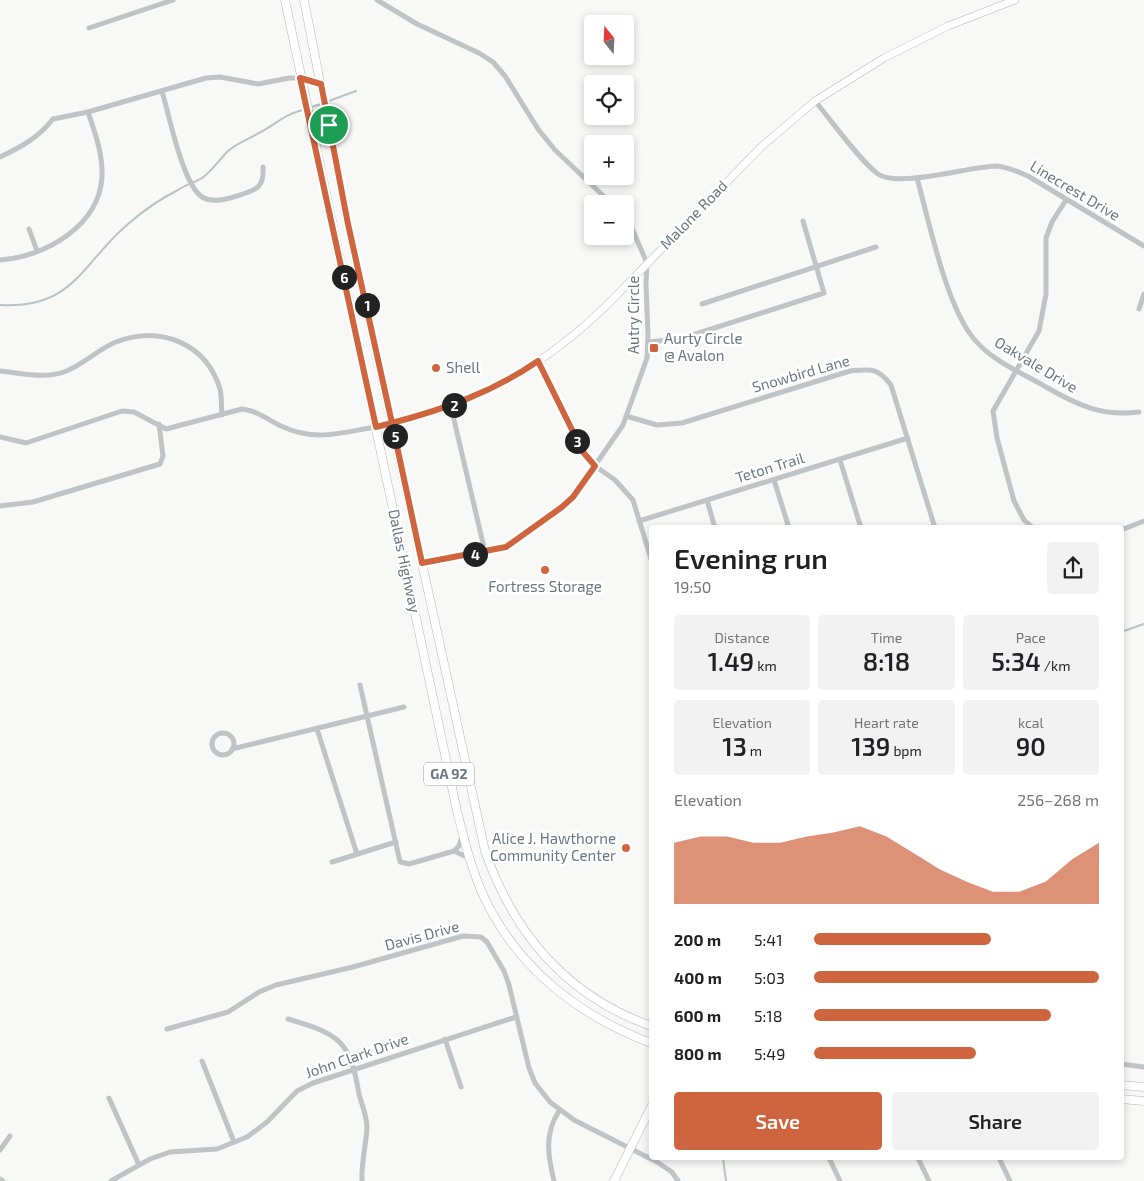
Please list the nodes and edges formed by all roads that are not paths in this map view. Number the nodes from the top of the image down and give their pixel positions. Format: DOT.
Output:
graph roads {
  1 [pos="147,0"];
  2 [pos="173,0"];
  3 [pos="285,0"];
  4 [pos="304,0"];
  5 [pos="378,0"];
  6 [pos="1016,0"];
  7 [pos="150,7"];
  8 [pos="88,28"];
  9 [pos="300,78"];
  10 [pos="321,84"];
  11 [pos="162,91"];
  12 [pos="815,101"];
  13 [pos="88,112"];
  14 [pos="0,157"];
  15 [pos="263,167"];
  16 [pos="917,178"];
  17 [pos="602,195"];
  18 [pos="1066,200"];
  19 [pos="803,221"];
  20 [pos="29,229"];
  21 [pos="634,233"];
  22 [pos="1144,246"];
  23 [pos="876,247"];
  24 [pos="37,251"];
  25 [pos="0,260"];
  26 [pos="647,263"];
  27 [pos="817,266"];
  28 [pos="1144,294"];
  29 [pos="702,304"];
  30 [pos="1139,309"];
  31 [pos="648,342"];
  32 [pos="538,361"];
  33 [pos="1016,370"];
  34 [pos="0,371"];
  35 [pos="451,407"];
  36 [pos="1139,412"];
  37 [pos="222,416"];
  38 [pos="626,416"];
  39 [pos="392,423"];
  40 [pos="158,424"];
  41 [pos="376,427"];
  42 [pos="0,436"];
  43 [pos="908,438"];
  44 [pos="840,460"];
  45 [pos="595,466"];
  46 [pos="774,480"];
  47 [pos="707,500"];
  48 [pos="0,506"];
  49 [pos="1144,520"];
  50 [pos="640,521"];
  51 [pos="714,525"];
  52 [pos="788,525"];
  53 [pos="860,525"];
  54 [pos="934,525"];
  55 [pos="1030,525"];
  56 [pos="1124,529"];
  57 [pos="485,552"];
  58 [pos="649,552"];
  59 [pos="422,563"];
  60 [pos="360,685"];
  61 [pos="404,707"];
  62 [pos="368,716"];
  63 [pos="317,728"];
  64 [pos="232,749"];
  65 [pos="463,834"];
  66 [pos="396,842"];
  67 [pos="454,851"];
  68 [pos="357,854"];
  69 [pos="470,860"];
  70 [pos="332,862"];
  71 [pos="516,1017"];
  72 [pos="288,1019"];
  73 [pos="649,1025"];
  74 [pos="167,1029"];
  75 [pos="636,1037"];
  76 [pos="444,1039"];
  77 [pos="649,1041"];
  78 [pos="649,1047"];
  79 [pos="202,1062"];
  80 [pos="1124,1064"];
  81 [pos="1144,1067"];
  82 [pos="355,1068"];
  83 [pos="1124,1085"];
  84 [pos="461,1087"];
  85 [pos="1144,1087"];
  86 [pos="109,1098"];
  87 [pos="1124,1099"];
  88 [pos="1144,1101"];
  89 [pos="559,1111"];
  90 [pos="649,1112"];
  91 [pos="10,1136"];
  92 [pos="234,1142"];
  93 [pos="631,1148"];
  94 [pos="0,1150"];
  95 [pos="649,1158"];
  96 [pos="653,1160"];
  97 [pos="830,1160"];
  98 [pos="919,1160"];
  99 [pos="1000,1160"];
  100 [pos="139,1165"];
  101 [pos="111,1181"];
  102 [pos="362,1181"];
  103 [pos="554,1181"];
  104 [pos="614,1181"];
  105 [pos="678,1181"];
  106 [pos="840,1181"];
  107 [pos="929,1181"];
  108 [pos="1010,1181"];
  1 -- 7 [label="street"];
  2 -- 7 [label="street"];
  3 -- 9 [label="main road, Dallas Highway / GA 92"];
  4 -- 10 [label="main road, Dallas Highway / GA 92"];
  5 -- 17 [label="street"];
  6 -- 12 [label="street, Malone Road"];
  7 -- 8 [label="street"];
  9 -- 10 [label="street"];
  9 -- 11 [label="street"];
  9 -- 41 [label="main road, Dallas Highway / GA 92"];
  10 -- 39 [label="main road, Dallas Highway / GA 92"];
  11 -- 13 [label="street"];
  11 -- 15 [label="street"];
  12 -- 16 [label="street, Linecrest Drive"];
  12 -- 26 [label="street, Malone Road"];
  13 -- 14 [label="street"];
  13 -- 24 [label="street"];
  16 -- 18 [label="street, Linecrest Drive"];
  16 -- 33 [label="street, Oakvale Drive"];
  18 -- 22 [label="street, Linecrest Drive"];
  18 -- 33 [label="street"];
  19 -- 27 [label="street"];
  20 -- 24 [label="street"];
  21 -- 26 [label="street, Autry Circle"];
  23 -- 27 [label="street"];
  24 -- 25 [label="street"];
  26 -- 31 [label="street, Autry Circle"];
  26 -- 32 [label="street, Malone Road"];
  27 -- 29 [label="street"];
  27 -- 31 [label="street"];
  28 -- 30 [label="street"];
  31 -- 38 [label="street, Autry Circle"];
  32 -- 35 [label="street, Malone Road"];
  32 -- 45 [label="street"];
  33 -- 36 [label="street, Oakvale Drive"];
  33 -- 55 [label="street"];
  34 -- 37 [label="street"];
  35 -- 39 [label="street, Malone Road"];
  35 -- 57 [label="street"];
  37 -- 40 [label="street"];
  37 -- 41 [label="street"];
  38 -- 43 [label="street, Snowbird Lane"];
  38 -- 45 [label="street, Autry Circle"];
  39 -- 41 [label="street, Malone Road"];
  39 -- 59 [label="main road, Dallas Highway / GA 92"];
  40 -- 42 [label="street"];
  40 -- 48 [label="street"];
  41 -- 65 [label="main road, Dallas Highway / GA 92"];
  43 -- 44 [label="street, Teton Trail"];
  43 -- 54 [label="street, Snowbird Lane"];
  44 -- 46 [label="street, Teton Trail"];
  44 -- 53 [label="street"];
  45 -- 50 [label="street"];
  45 -- 57 [label="street, Autry Circle"];
  46 -- 47 [label="street, Teton Trail"];
  46 -- 52 [label="street"];
  47 -- 50 [label="street, Teton Trail"];
  47 -- 51 [label="street"];
  49 -- 56 [label="street"];
  50 -- 58 [label="street"];
  57 -- 59 [label="street, Autry Circle"];
  59 -- 73 [label="main road, Dallas Highway / GA 92"];
  60 -- 62 [label="street"];
  61 -- 62 [label="street"];
  62 -- 63 [label="street"];
  62 -- 66 [label="street"];
  63 -- 64 [label="street"];
  63 -- 68 [label="street"];
  64 -- 64 [label="street"];
  65 -- 67 [label="street"];
  65 -- 69 [label="main road, Dallas Highway / GA 92"];
  66 -- 67 [label="street"];
  66 -- 68 [label="street"];
  67 -- 69 [label="street"];
  68 -- 70 [label="street"];
  69 -- 75 [label="main road, Dallas Highway / GA 92"];
  71 -- 74 [label="street, Davis Drive"];
  71 -- 76 [label="street, John Clark Drive"];
  71 -- 89 [label="street, Davis Drive"];
  72 -- 82 [label="street"];
  75 -- 77 [label="main road, Dallas Highway / GA 92"];
  75 -- 78 [label="main road"];
  76 -- 82 [label="street, John Clark Drive"];
  76 -- 84 [label="street"];
  79 -- 92 [label="street"];
  80 -- 81 [label="street"];
  82 -- 92 [label="street, John Clark Drive"];
  82 -- 102 [label="street"];
  83 -- 85 [label="main road"];
  86 -- 100 [label="street"];
  87 -- 88 [label="main road"];
  89 -- 93 [label="street, Davis Drive"];
  89 -- 103 [label="street"];
  90 -- 93 [label="main road"];
  91 -- 94 [label="street"];
  92 -- 100 [label="street, John Clark Drive"];
  93 -- 95 [label="street, Davis Drive"];
  93 -- 104 [label="main road"];
  96 -- 105 [label="street, Davis Drive"];
  97 -- 106 [label="street"];
  98 -- 107 [label="street"];
  99 -- 108 [label="street"];
  100 -- 101 [label="street, John Clark Drive"];
}
